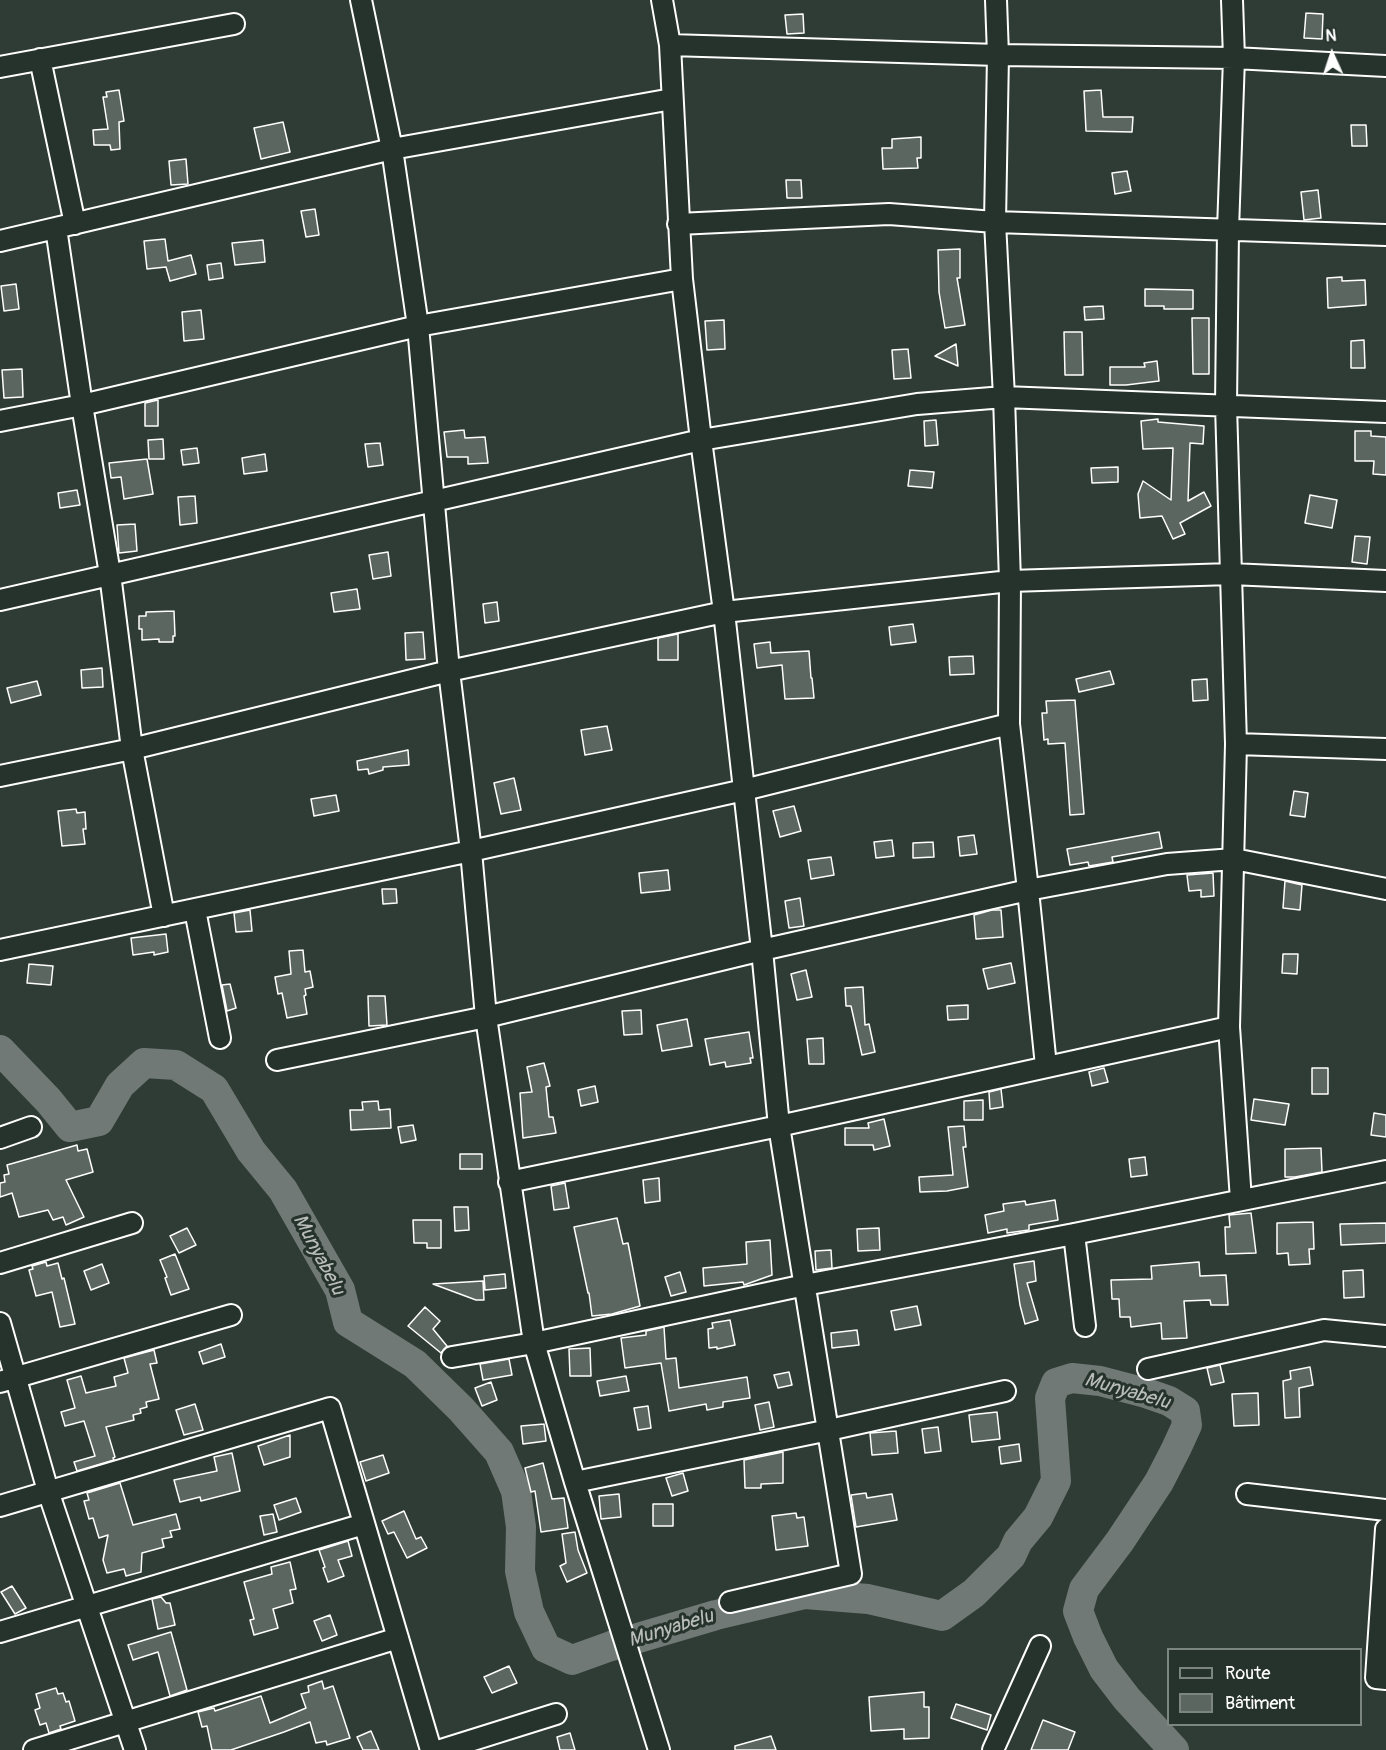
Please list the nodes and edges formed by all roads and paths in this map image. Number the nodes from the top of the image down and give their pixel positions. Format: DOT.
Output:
graph roads {
  1 [pos="361,0"];
  2 [pos="662,0"];
  3 [pos="996,0"];
  4 [pos="1232,0"];
  5 [pos="234,24"];
  6 [pos="670,45"];
  7 [pos="998,55"];
  8 [pos="1234,58"];
  9 [pos="40,59"];
  10 [pos="1386,66"];
  11 [pos="0,68"];
  12 [pos="672,99"];
  13 [pos="392,149"];
  14 [pos="995,222"];
  15 [pos="75,224"];
  16 [pos="678,224"];
  17 [pos="56,228"];
  18 [pos="1228,230"];
  19 [pos="1386,235"];
  20 [pos="0,241"];
  21 [pos="682,279"];
  22 [pos="418,326"];
  23 [pos="1004,397"];
  24 [pos="82,405"];
  25 [pos="1226,405"];
  26 [pos="1386,412"];
  27 [pos="0,421"];
  28 [pos="701,440"];
  29 [pos="435,501"];
  30 [pos="110,574"];
  31 [pos="1231,574"];
  32 [pos="1010,581"];
  33 [pos="1386,581"];
  34 [pos="0,600"];
  35 [pos="724,612"];
  36 [pos="449,671"];
  37 [pos="1009,724"];
  38 [pos="1236,744"];
  39 [pos="132,750"];
  40 [pos="1386,750"];
  41 [pos="0,776"];
  42 [pos="744,790"];
  43 [pos="471,851"];
  44 [pos="1234,859"];
  45 [pos="1386,889"];
  46 [pos="1028,890"];
  47 [pos="195,910"];
  48 [pos="164,916"];
  49 [pos="0,950"];
  50 [pos="762,950"];
  51 [pos="486,1017"];
  52 [pos="1229,1027"];
  53 [pos="220,1038"];
  54 [pos="277,1060"];
  55 [pos="1046,1066"];
  56 [pos="779,1126"];
  57 [pos="31,1127"];
  58 [pos="0,1138"];
  59 [pos="1386,1172"];
  60 [pos="509,1182"];
  61 [pos="1241,1200"];
  62 [pos="132,1223"];
  63 [pos="1074,1234"];
  64 [pos="0,1263"];
  65 [pos="805,1285"];
  66 [pos="231,1316"];
  67 [pos="0,1323"];
  68 [pos="1085,1326"];
  69 [pos="1386,1336"];
  70 [pos="534,1342"];
  71 [pos="452,1357"];
  72 [pos="1148,1369"];
  73 [pos="8,1380"];
  74 [pos="1005,1391"];
  75 [pos="829,1430"];
  76 [pos="575,1482"];
  77 [pos="48,1491"];
  78 [pos="1247,1494"];
  79 [pos="0,1506"];
  80 [pos="1386,1510"];
  81 [pos="364,1524"];
  82 [pos="1386,1529"];
  83 [pos="730,1602"];
  84 [pos="86,1606"];
  85 [pos="0,1632"];
  86 [pos="398,1638"];
  87 [pos="1040,1646"];
  88 [pos="1386,1679"];
  89 [pos="556,1714"];
  90 [pos="127,1722"];
  91 [pos="34,1750"];
  92 [pos="135,1750"];
  93 [pos="431,1750"];
  94 [pos="441,1750"];
  95 [pos="658,1750"];
  96 [pos="993,1750"];
  1 -- 13 [label="street"];
  2 -- 6 [label="street"];
  3 -- 7 [label="street"];
  4 -- 8 [label="street"];
  5 -- 9 [label="street"];
  6 -- 7 [label="street"];
  6 -- 12 [label="street"];
  7 -- 8 [label="street"];
  7 -- 14 [label="street"];
  8 -- 10 [label="street"];
  8 -- 18 [label="street"];
  9 -- 11 [label="street"];
  9 -- 15 [label="street"];
  12 -- 13 [label="street"];
  12 -- 16 [label="street"];
  13 -- 15 [label="street"];
  13 -- 22 [label="street"];
  14 -- 16 [label="street"];
  14 -- 18 [label="street"];
  14 -- 23 [label="street"];
  15 -- 17 [label="street"];
  16 -- 21 [label="street"];
  17 -- 20 [label="street"];
  17 -- 24 [label="street"];
  18 -- 19 [label="street"];
  18 -- 25 [label="street"];
  21 -- 22 [label="street"];
  21 -- 28 [label="street"];
  22 -- 24 [label="street"];
  22 -- 29 [label="street"];
  23 -- 25 [label="street"];
  23 -- 28 [label="street"];
  23 -- 32 [label="street"];
  24 -- 27 [label="street"];
  24 -- 30 [label="street"];
  25 -- 26 [label="street"];
  25 -- 31 [label="street"];
  28 -- 29 [label="street"];
  28 -- 35 [label="street"];
  29 -- 30 [label="street"];
  29 -- 36 [label="street"];
  30 -- 34 [label="street"];
  30 -- 39 [label="street"];
  31 -- 32 [label="street"];
  31 -- 33 [label="street"];
  31 -- 38 [label="street"];
  32 -- 35 [label="street"];
  32 -- 37 [label="street"];
  35 -- 36 [label="street"];
  35 -- 42 [label="street"];
  36 -- 39 [label="street"];
  36 -- 43 [label="street"];
  37 -- 42 [label="street"];
  37 -- 46 [label="street"];
  38 -- 40 [label="street"];
  38 -- 44 [label="street"];
  39 -- 41 [label="street"];
  39 -- 48 [label="street"];
  42 -- 43 [label="street"];
  42 -- 50 [label="street"];
  43 -- 47 [label="street"];
  43 -- 51 [label="street"];
  44 -- 45 [label="street"];
  44 -- 46 [label="street"];
  44 -- 52 [label="street"];
  46 -- 50 [label="street"];
  46 -- 55 [label="street"];
  47 -- 48 [label="street"];
  47 -- 53 [label="street"];
  48 -- 49 [label="street"];
  50 -- 51 [label="street"];
  50 -- 56 [label="street"];
  51 -- 54 [label="street"];
  51 -- 60 [label="street"];
  52 -- 55 [label="street"];
  52 -- 61 [label="street"];
  55 -- 56 [label="street"];
  56 -- 60 [label="street"];
  56 -- 65 [label="street"];
  57 -- 58 [label="street"];
  59 -- 61 [label="street"];
  60 -- 70 [label="street"];
  61 -- 63 [label="street"];
  62 -- 64 [label="street"];
  63 -- 65 [label="street"];
  63 -- 68 [label="street"];
  65 -- 70 [label="street"];
  65 -- 75 [label="street"];
  66 -- 73 [label="street"];
  67 -- 73 [label="street"];
  69 -- 72 [label="street"];
  70 -- 71 [label="street"];
  70 -- 76 [label="street"];
  73 -- 77 [label="street"];
  74 -- 75 [label="street"];
  75 -- 76 [label="street"];
  75 -- 83 [label="street"];
  76 -- 95 [label="street"];
  77 -- 79 [label="street"];
  77 -- 81 [label="street"];
  77 -- 84 [label="street"];
  78 -- 80 [label="street"];
  81 -- 84 [label="street"];
  81 -- 86 [label="street"];
  82 -- 88 [label="street"];
  84 -- 85 [label="street"];
  84 -- 90 [label="street"];
  86 -- 90 [label="street"];
  86 -- 93 [label="street"];
  87 -- 96 [label="street"];
  89 -- 94 [label="street"];
  90 -- 91 [label="street"];
  90 -- 92 [label="street"];
}
